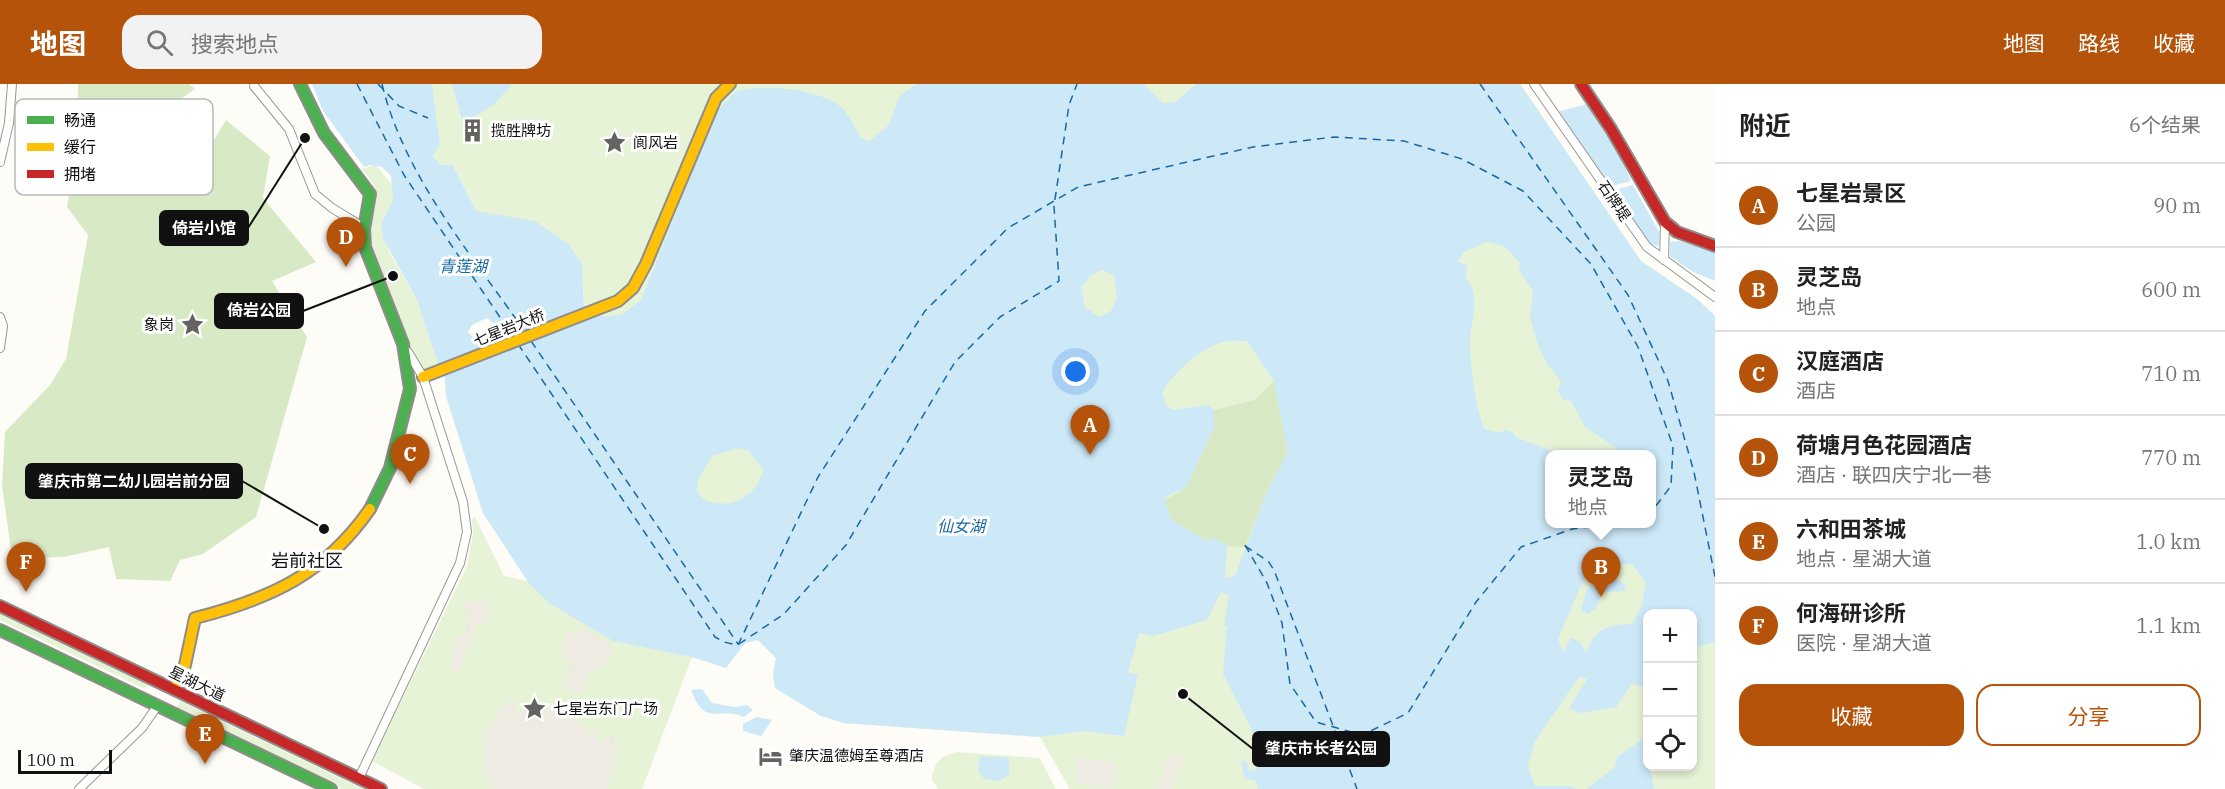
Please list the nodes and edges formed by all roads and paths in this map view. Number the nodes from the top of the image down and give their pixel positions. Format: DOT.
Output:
graph roads {
  1 [pos="12,84"];
  2 [pos="300,84"];
  3 [pos="730,84"];
  4 [pos="1534,84"];
  5 [pos="1581,84"];
  6 [pos="254,86"];
  7 [pos="0,162"];
  8 [pos="1665,222"];
  9 [pos="363,227"];
  10 [pos="1715,246"];
  11 [pos="1664,260"];
  12 [pos="1715,285"];
  13 [pos="1704,289"];
  14 [pos="1715,297"];
  15 [pos="0,317"];
  16 [pos="401,337"];
  17 [pos="0,348"];
  18 [pos="422,376"];
  19 [pos="410,381"];
  20 [pos="0,606"];
  21 [pos="0,630"];
  22 [pos="174,689"];
  23 [pos="158,705"];
  24 [pos="359,778"];
  25 [pos="79,789"];
  26 [pos="331,789"];
  27 [pos="381,789"];
  1 -- 7 [label="street"];
  2 -- 9 [label="street"];
  3 -- 18 [label="street, 七星岩大桥"];
  4 -- 11 [label="street, 石牌堤"];
  5 -- 8 [label="street"];
  6 -- 9 [label="street"];
  8 -- 10 [label="street"];
  8 -- 11 [label="street"];
  9 -- 16 [label="street"];
  11 -- 13 [label="street, 石牌堤"];
  12 -- 13 [label="street"];
  13 -- 14 [label="street, 石牌堤"];
  15 -- 17 [label="street"];
  16 -- 18 [label="street"];
  16 -- 19 [label="street"];
  18 -- 19 [label="street"];
  18 -- 19 [label="street"];
  18 -- 24 [label="street"];
  19 -- 22 [label="street"];
  20 -- 22 [label="street, 星湖大道"];
  21 -- 23 [label="street"];
  22 -- 24 [label="street, 星湖大道"];
  23 -- 25 [label="street"];
  23 -- 26 [label="street"];
  24 -- 27 [label="street, 星湖大道"];
}
